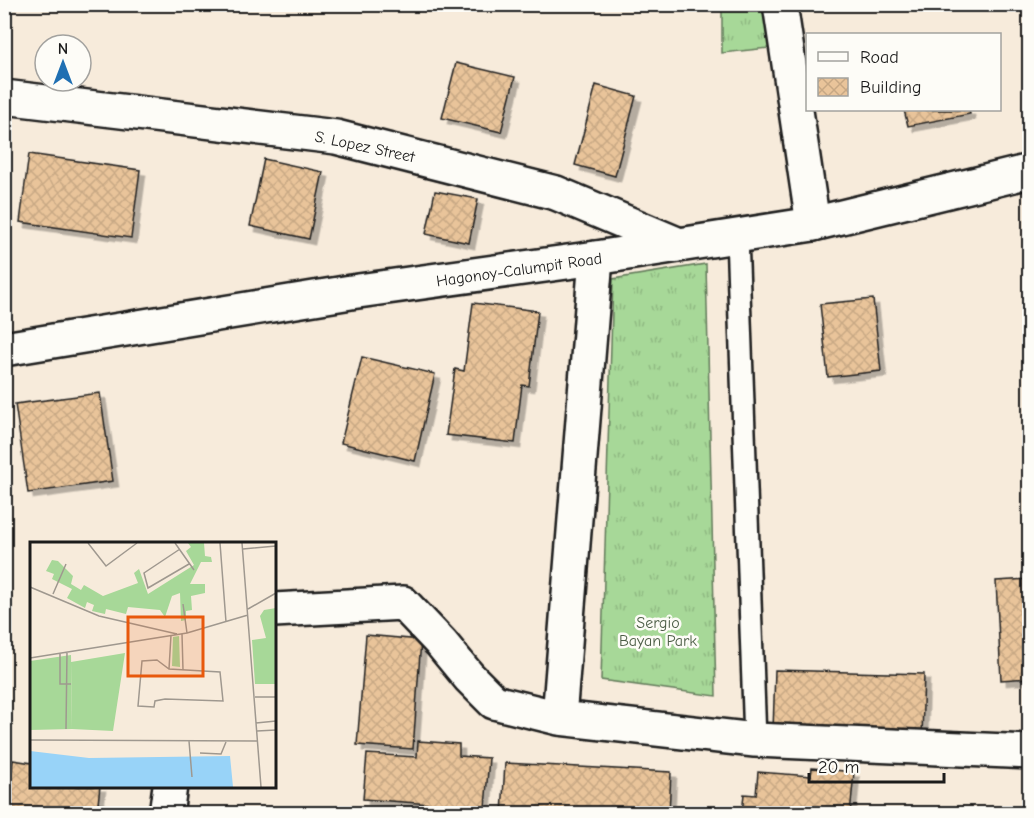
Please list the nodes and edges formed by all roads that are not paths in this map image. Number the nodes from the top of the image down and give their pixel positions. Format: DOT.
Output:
graph roads {
  1 [pos="780,4"];
  2 [pos="4,98"];
  3 [pos="1029,171"];
  4 [pos="813,224"];
  5 [pos="737,236"];
  6 [pos="676,244"];
  7 [pos="596,258"];
  8 [pos="4,349"];
  9 [pos="276,610"];
  10 [pos="559,718"];
  11 [pos="754,740"];
  12 [pos="1029,752"];
  13 [pos="170,788"];
  14 [pos="166,813"];
  1 -- 4 [label="street"];
  2 -- 6 [label="street, S. Lopez Street"];
  3 -- 4 [label="street, Hagonoy-Calumpit Road"];
  4 -- 5 [label="street, Hagonoy-Calumpit Road"];
  5 -- 6 [label="street, Hagonoy-Calumpit Road"];
  5 -- 11 [label="lane"];
  6 -- 7 [label="street, Hagonoy-Calumpit Road"];
  7 -- 8 [label="street, Hagonoy-Calumpit Road"];
  7 -- 10 [label="street"];
  9 -- 10 [label="street"];
  10 -- 11 [label="street"];
  11 -- 12 [label="street"];
  13 -- 14 [label="street"];
}
